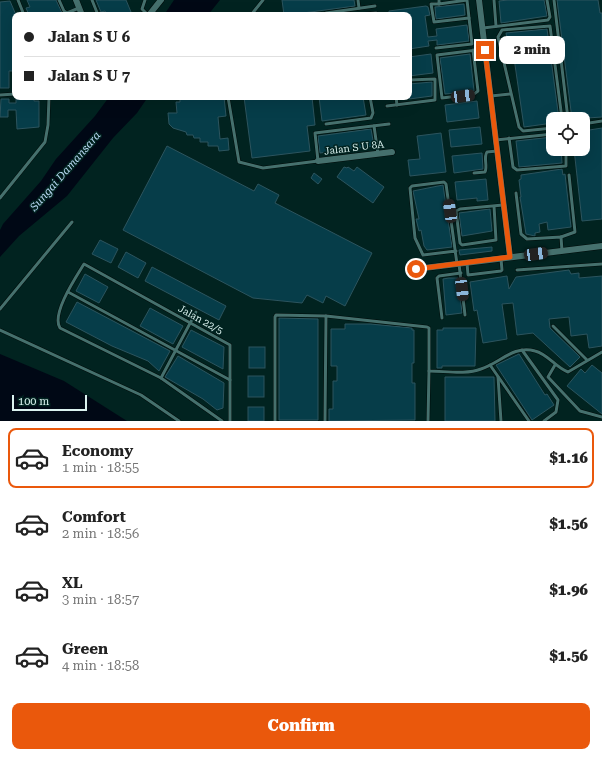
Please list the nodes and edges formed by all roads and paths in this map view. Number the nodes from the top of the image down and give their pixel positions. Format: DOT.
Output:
graph roads {
  1 [pos="18,0"];
  2 [pos="59,0"];
  3 [pos="76,0"];
  4 [pos="92,0"];
  5 [pos="145,0"];
  6 [pos="161,0"];
  7 [pos="263,0"];
  8 [pos="358,0"];
  9 [pos="479,0"];
  10 [pos="494,0"];
  11 [pos="547,0"];
  12 [pos="554,0"];
  13 [pos="439,2"];
  14 [pos="376,6"];
  15 [pos="79,8"];
  16 [pos="359,8"];
  17 [pos="23,12"];
  18 [pos="66,12"];
  19 [pos="69,12"];
  20 [pos="81,12"];
  21 [pos="97,12"];
  22 [pos="145,12"];
  23 [pos="151,12"];
  24 [pos="253,12"];
  25 [pos="333,12"];
  26 [pos="469,18"];
  27 [pos="496,26"];
  28 [pos="483,28"];
  29 [pos="436,48"];
  30 [pos="473,50"];
  31 [pos="485,50"];
  32 [pos="412,80"];
  33 [pos="12,94"];
  34 [pos="510,94"];
  35 [pos="0,95"];
  36 [pos="491,96"];
  37 [pos="49,100"];
  38 [pos="229,100"];
  39 [pos="371,100"];
  40 [pos="396,100"];
  41 [pos="397,105"];
  42 [pos="387,106"];
  43 [pos="561,112"];
  44 [pos="567,112"];
  45 [pos="602,121"];
  46 [pos="590,123"];
  47 [pos="326,124"];
  48 [pos="389,124"];
  49 [pos="374,126"];
  50 [pos="546,129"];
  51 [pos="546,135"];
  52 [pos="509,138"];
  53 [pos="496,140"];
  54 [pos="497,151"];
  55 [pos="392,152"];
  56 [pos="378,154"];
  57 [pos="566,156"];
  58 [pos="318,161"];
  59 [pos="474,173"];
  60 [pos="569,175"];
  61 [pos="516,193"];
  62 [pos="0,198"];
  63 [pos="504,205"];
  64 [pos="494,206"];
  65 [pos="72,222"];
  66 [pos="561,237"];
  67 [pos="602,246"];
  68 [pos="456,251"];
  69 [pos="562,251"];
  70 [pos="510,257"];
  71 [pos="501,259"];
  72 [pos="467,263"];
  73 [pos="458,264"];
  74 [pos="602,264"];
  75 [pos="416,269"];
  76 [pos="517,270"];
  77 [pos="460,273"];
  78 [pos="68,292"];
  79 [pos="0,309"];
  80 [pos="196,312"];
  81 [pos="465,315"];
  82 [pos="326,316"];
  83 [pos="442,318"];
  84 [pos="191,323"];
  85 [pos="554,326"];
  86 [pos="0,330"];
  87 [pos="176,350"];
  88 [pos="522,350"];
  89 [pos="602,352"];
  90 [pos="587,360"];
  91 [pos="490,365"];
  92 [pos="556,365"];
  93 [pos="429,371"];
  94 [pos="498,375"];
  95 [pos="548,377"];
  96 [pos="161,378"];
  97 [pos="230,380"];
  98 [pos="544,380"];
  99 [pos="602,417"];
  100 [pos="179,421"];
  101 [pos="222,421"];
  102 [pos="230,421"];
  103 [pos="275,421"];
  104 [pos="324,421"];
  105 [pos="428,421"];
  106 [pos="501,421"];
  107 [pos="529,421"];
  108 [pos="544,421"];
  1 -- 17 [label="lane"];
  2 -- 18 [label="lane"];
  3 -- 15 [label="street"];
  4 -- 21 [label="lane"];
  5 -- 22 [label="lane"];
  6 -- 23 [label="street"];
  7 -- 24 [label="lane"];
  8 -- 16 [label="lane"];
  9 -- 28 [label="street"];
  10 -- 27 [label="lane"];
  11 -- 27 [label="lane"];
  12 -- 44 [label="lane"];
  13 -- 26 [label="lane"];
  13 -- 26 [label="lane"];
  14 -- 16 [label="lane"];
  15 -- 19 [label="lane"];
  15 -- 20 [label="street"];
  16 -- 25 [label="lane"];
  26 -- 29 [label="lane"];
  27 -- 28 [label="lane"];
  28 -- 31 [label="street"];
  30 -- 30 [label="lane"];
  30 -- 31 [label="lane"];
  31 -- 36 [label="street"];
  32 -- 41 [label="lane"];
  33 -- 35 [label="lane"];
  34 -- 36 [label="lane"];
  34 -- 43 [label="lane"];
  34 -- 50 [label="lane"];
  36 -- 53 [label="street"];
  37 -- 62 [label="lane"];
  38 -- 58 [label="lane"];
  39 -- 47 [label="lane"];
  40 -- 41 [label="lane"];
  41 -- 42 [label="lane"];
  45 -- 46 [label="lane"];
  48 -- 49 [label="lane"];
  49 -- 56 [label="lane"];
  49 -- 58 [label="lane"];
  51 -- 52 [label="lane"];
  52 -- 53 [label="lane"];
  52 -- 57 [label="lane"];
  53 -- 54 [label="street"];
  54 -- 59 [label="lane"];
  54 -- 63 [label="street"];
  55 -- 56 [label="street, Jalan S U 8A"];
  56 -- 58 [label="street, Jalan S U 8A"];
  60 -- 66 [label="lane"];
  61 -- 66 [label="lane"];
  63 -- 64 [label="lane"];
  63 -- 70 [label="street"];
  64 -- 64 [label="lane"];
  65 -- 79 [label="lane"];
  66 -- 69 [label="lane"];
  67 -- 69 [label="street"];
  68 -- 68 [label="lane"];
  68 -- 73 [label="lane"];
  69 -- 70 [label="street"];
  70 -- 71 [label="street"];
  71 -- 72 [label="street"];
  71 -- 72 [label="lane"];
  72 -- 73 [label="street"];
  73 -- 75 [label="street"];
  73 -- 77 [label="lane"];
  74 -- 76 [label="lane"];
  77 -- 81 [label="lane"];
  77 -- 83 [label="lane"];
  78 -- 84 [label="lane, Jalan 22/5"];
  78 -- 87 [label="lane"];
  78 -- 96 [label="lane"];
  80 -- 84 [label="lane"];
  82 -- 93 [label="lane"];
  82 -- 103 [label="lane"];
  82 -- 104 [label="lane"];
  84 -- 87 [label="lane"];
  84 -- 97 [label="lane, Jalan 22/5"];
  85 -- 90 [label="lane"];
  86 -- 100 [label="lane"];
  87 -- 96 [label="lane"];
  87 -- 97 [label="lane"];
  88 -- 91 [label="lane"];
  88 -- 92 [label="lane"];
  88 -- 98 [label="lane"];
  89 -- 90 [label="lane"];
  90 -- 92 [label="lane"];
  91 -- 93 [label="lane"];
  91 -- 94 [label="lane"];
  92 -- 95 [label="lane"];
  93 -- 105 [label="lane"];
  94 -- 106 [label="lane"];
  94 -- 107 [label="lane"];
  95 -- 98 [label="lane"];
  95 -- 99 [label="lane"];
  96 -- 101 [label="lane"];
  97 -- 102 [label="lane, Jalan 22/5"];
  98 -- 108 [label="lane"];
}
